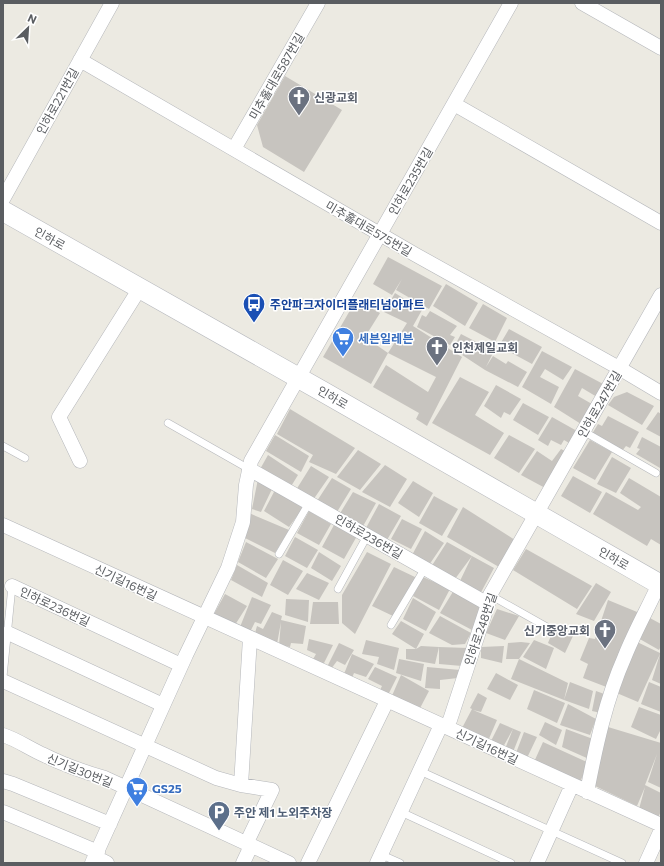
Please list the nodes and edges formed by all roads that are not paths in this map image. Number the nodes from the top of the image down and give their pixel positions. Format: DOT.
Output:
graph roads {
  1 [pos="112,3"];
  2 [pos="318,3"];
  3 [pos="512,3"];
  4 [pos="582,3"];
  5 [pos="661,48"];
  6 [pos="80,60"];
  7 [pos="454,104"];
  8 [pos="234,149"];
  9 [pos="3,199"];
  10 [pos="3,212"];
  11 [pos="661,223"];
  12 [pos="380,234"];
  13 [pos="140,288"];
  14 [pos="661,295"];
  15 [pos="619,368"];
  16 [pos="298,378"];
  17 [pos="661,393"];
  18 [pos="168,423"];
  19 [pos="583,431"];
  20 [pos="3,446"];
  21 [pos="25,458"];
  22 [pos="80,461"];
  23 [pos="249,469"];
  24 [pos="656,473"];
  25 [pos="309,503"];
  26 [pos="537,514"];
  27 [pos="3,525"];
  28 [pos="367,536"];
  29 [pos="279,554"];
  30 [pos="425,568"];
  31 [pos="660,584"];
  32 [pos="12,586"];
  33 [pos="338,589"];
  34 [pos="489,599"];
  35 [pos="204,617"];
  36 [pos="391,625"];
  37 [pos="547,627"];
  38 [pos="8,633"];
  39 [pos="250,638"];
  40 [pos="181,666"];
  41 [pos="3,677"];
  42 [pos="3,681"];
  43 [pos="387,700"];
  44 [pos="163,705"];
  45 [pos="443,726"];
  46 [pos="3,734"];
  47 [pos="145,746"];
  48 [pos="420,771"];
  49 [pos="3,781"];
  50 [pos="572,785"];
  51 [pos="241,786"];
  52 [pos="126,789"];
  53 [pos="587,792"];
  54 [pos="3,812"];
  55 [pos="401,812"];
  56 [pos="110,824"];
  57 [pos="661,826"];
  58 [pos="661,830"];
  59 [pos="551,831"];
  60 [pos="248,845"];
  61 [pos="98,859"];
  62 [pos="379,859"];
  63 [pos="243,863"];
  64 [pos="288,863"];
  65 [pos="308,863"];
  66 [pos="400,863"];
  67 [pos="511,863"];
  68 [pos="536,863"];
  69 [pos="622,863"];
  70 [pos="646,863"];
  1 -- 6 [label="street, 인하로221번길"];
  2 -- 8 [label="street, 미추홀대로587번길"];
  3 -- 7 [label="street, 인하로235번길"];
  4 -- 5 [label="street"];
  6 -- 8 [label="street, 미추홀대로575번길"];
  6 -- 9 [label="street, 인하로221번길"];
  7 -- 11 [label="street"];
  7 -- 12 [label="street, 인하로235번길"];
  8 -- 12 [label="street, 미추홀대로575번길"];
  10 -- 13 [label="main road, 인하로"];
  12 -- 15 [label="street, 미추홀대로575번길"];
  12 -- 16 [label="street, 인하로235번길"];
  13 -- 16 [label="main road, 인하로"];
  13 -- 22 [label="street"];
  14 -- 15 [label="street, 인하로247번길"];
  15 -- 17 [label="street, 미추홀대로575번길"];
  15 -- 19 [label="street, 인하로247번길"];
  16 -- 23 [label="street, 인하로235번길"];
  16 -- 26 [label="main road, 인하로"];
  18 -- 23 [label="lane"];
  19 -- 24 [label="lane"];
  19 -- 26 [label="street, 인하로247번길"];
  20 -- 21 [label="lane"];
  23 -- 25 [label="street, 인하로236번길"];
  23 -- 35 [label="street"];
  25 -- 28 [label="street, 인하로236번길"];
  25 -- 29 [label="lane"];
  26 -- 31 [label="main road, 인하로"];
  26 -- 34 [label="street, 인하로248번길"];
  27 -- 35 [label="street, 신기길16번길"];
  28 -- 30 [label="street, 인하로236번길"];
  28 -- 33 [label="lane"];
  30 -- 34 [label="street, 인하로236번길"];
  30 -- 36 [label="lane"];
  31 -- 53 [label="street"];
  32 -- 38 [label="lane, 인하로236번길"];
  32 -- 40 [label="street, 인하로236번길"];
  34 -- 37 [label="lane"];
  34 -- 45 [label="street, 인하로248번길"];
  35 -- 39 [label="street, 신기길16번길"];
  35 -- 40 [label="street"];
  38 -- 41 [label="lane, 인하로236번길"];
  38 -- 44 [label="street"];
  39 -- 43 [label="street, 신기길16번길"];
  39 -- 51 [label="street"];
  40 -- 44 [label="street"];
  42 -- 47 [label="street"];
  43 -- 45 [label="street, 신기길16번길"];
  43 -- 65 [label="street"];
  44 -- 47 [label="street"];
  45 -- 48 [label="street, 인하로248번길"];
  45 -- 50 [label="street, 신기길16번길"];
  46 -- 52 [label="street, 신기길30번길"];
  47 -- 51 [label="street"];
  47 -- 52 [label="street"];
  48 -- 55 [label="street, 인하로248번길"];
  48 -- 59 [label="lane"];
  49 -- 56 [label="street"];
  50 -- 53 [label="street, 신기길16번길"];
  50 -- 59 [label="street"];
  51 -- 60 [label="street"];
  52 -- 56 [label="street"];
  52 -- 60 [label="street, 신기길30번길"];
  53 -- 57 [label="street, 신기길16번길"];
  54 -- 61 [label="street"];
  55 -- 62 [label="street, 인하로248번길"];
  55 -- 67 [label="lane"];
  56 -- 61 [label="street"];
  58 -- 70 [label="street"];
  59 -- 68 [label="street"];
  59 -- 69 [label="lane"];
  60 -- 63 [label="street"];
  60 -- 64 [label="street, 신기길30번길"];
  62 -- 66 [label="lane"];
}
